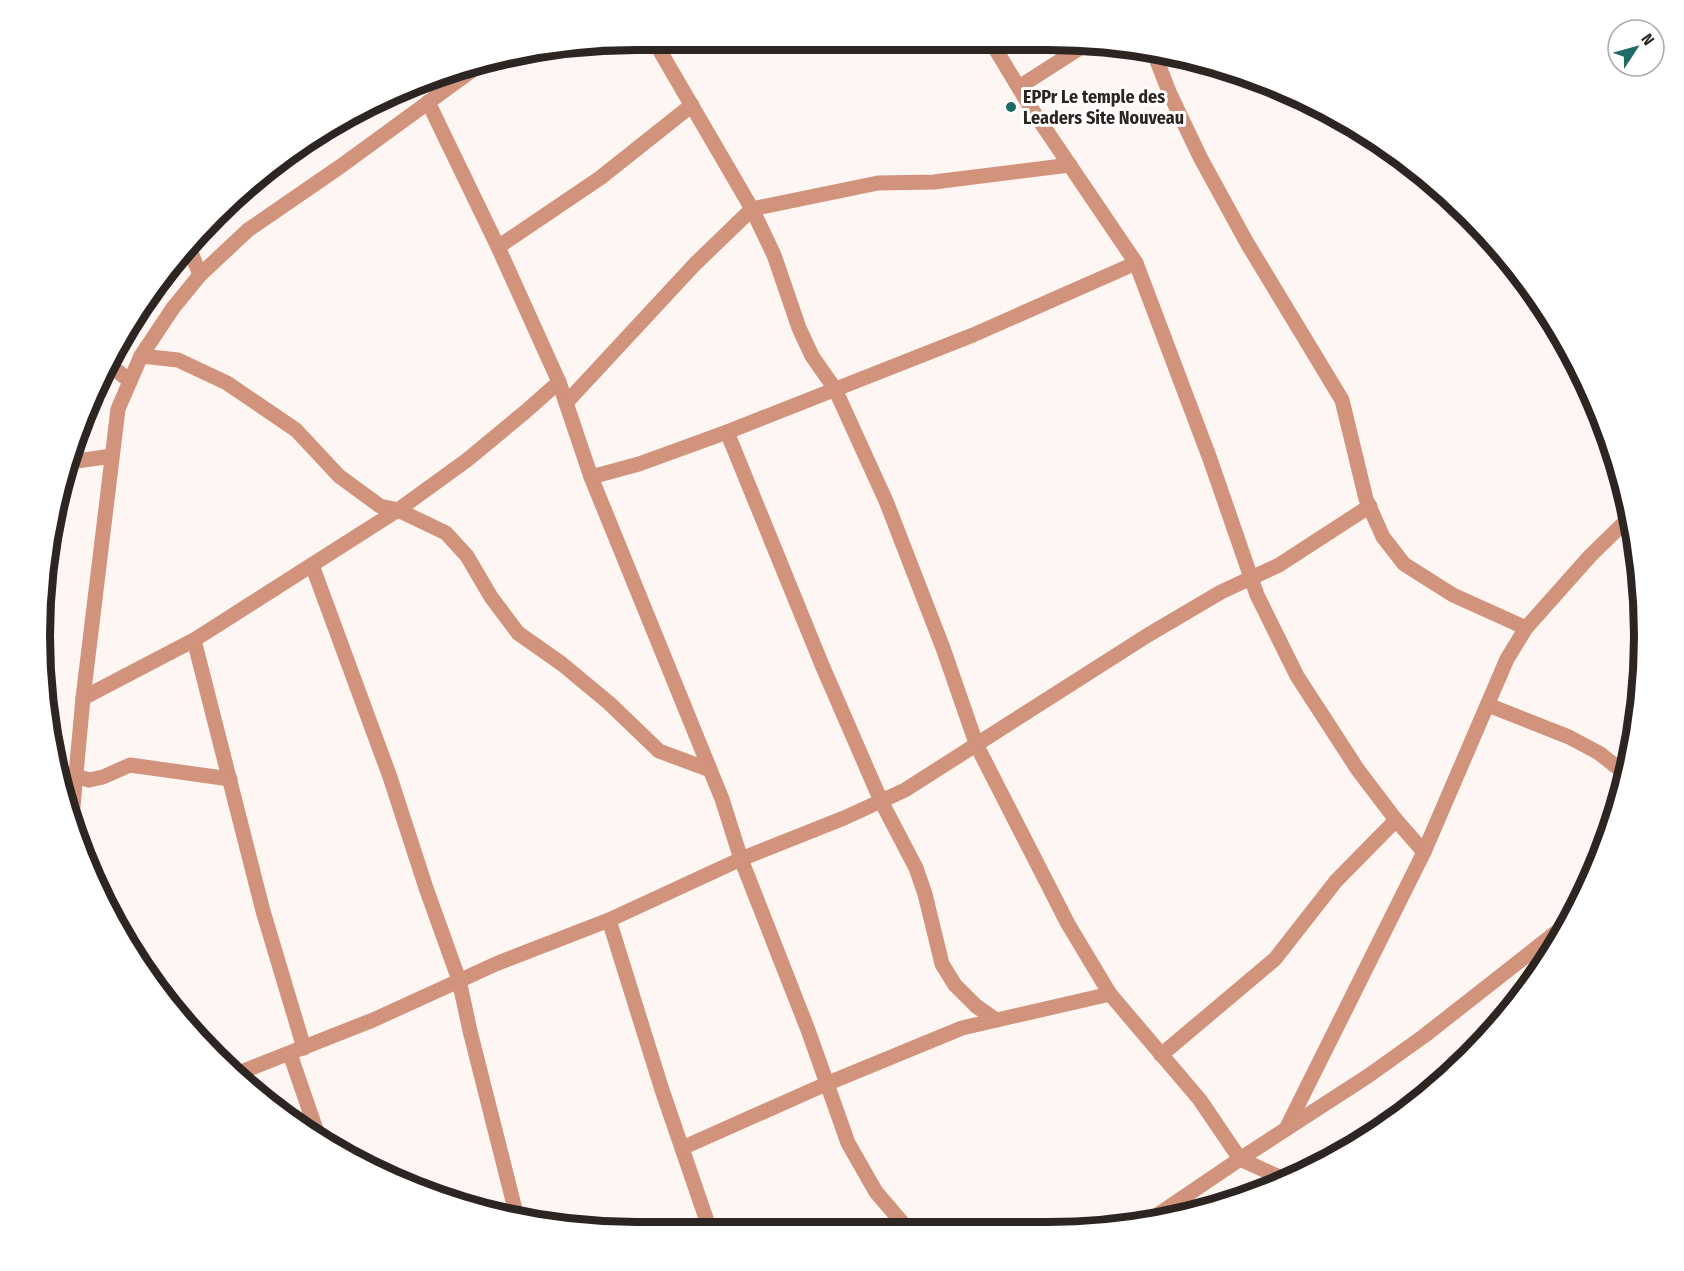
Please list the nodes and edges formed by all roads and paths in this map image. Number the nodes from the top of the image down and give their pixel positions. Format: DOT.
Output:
graph roads {
  1 [pos="660,50"];
  2 [pos="996,50"];
  3 [pos="1076,51"];
  4 [pos="1157,60"];
  5 [pos="465,75"];
  6 [pos="1019,87"];
  7 [pos="428,102"];
  8 [pos="692,105"];
  9 [pos="1070,165"];
  10 [pos="752,209"];
  11 [pos="498,247"];
  12 [pos="191,253"];
  13 [pos="1136,263"];
  14 [pos="200,275"];
  15 [pos="141,356"];
  16 [pos="114,369"];
  17 [pos="130,381"];
  18 [pos="559,382"];
  19 [pos="835,389"];
  20 [pos="566,403"];
  21 [pos="727,432"];
  22 [pos="112,456"];
  23 [pos="76,461"];
  24 [pos="591,477"];
  25 [pos="1370,506"];
  26 [pos="398,510"];
  27 [pos="1623,523"];
  28 [pos="312,565"];
  29 [pos="1251,579"];
  30 [pos="1526,628"];
  31 [pos="194,640"];
  32 [pos="83,698"];
  33 [pos="1488,705"];
  34 [pos="977,746"];
  35 [pos="1619,768"];
  36 [pos="710,770"];
  37 [pos="68,776"];
  38 [pos="230,779"];
  39 [pos="881,801"];
  40 [pos="1396,820"];
  41 [pos="1424,852"];
  42 [pos="741,859"];
  43 [pos="609,920"];
  44 [pos="1551,936"];
  45 [pos="459,980"];
  46 [pos="1110,994"];
  47 [pos="996,1020"];
  48 [pos="297,1051"];
  49 [pos="1161,1055"];
  50 [pos="244,1071"];
  51 [pos="826,1084"];
  52 [pos="316,1127"];
  53 [pos="1286,1129"];
  54 [pos="682,1148"];
  55 [pos="1240,1159"];
  56 [pos="1276,1176"];
  57 [pos="1171,1208"];
  58 [pos="515,1209"];
  59 [pos="707,1222"];
  60 [pos="902,1222"];
  1 -- 8 [label="street"];
  2 -- 6 [label="street"];
  3 -- 6 [label="street"];
  4 -- 25 [label="street"];
  5 -- 7 [label="street"];
  6 -- 9 [label="street"];
  7 -- 11 [label="street"];
  7 -- 14 [label="street"];
  8 -- 10 [label="street"];
  8 -- 11 [label="street"];
  9 -- 10 [label="street"];
  9 -- 13 [label="street"];
  10 -- 19 [label="street"];
  10 -- 20 [label="street"];
  11 -- 18 [label="street"];
  12 -- 14 [label="street"];
  13 -- 19 [label="street"];
  13 -- 29 [label="street"];
  14 -- 15 [label="street"];
  15 -- 17 [label="street"];
  15 -- 26 [label="street"];
  16 -- 17 [label="street"];
  17 -- 22 [label="street"];
  18 -- 20 [label="street"];
  18 -- 26 [label="street"];
  19 -- 21 [label="street"];
  19 -- 34 [label="street"];
  20 -- 24 [label="street"];
  21 -- 24 [label="street"];
  21 -- 39 [label="street"];
  22 -- 23 [label="street"];
  22 -- 32 [label="street"];
  24 -- 36 [label="street"];
  25 -- 29 [label="street"];
  25 -- 30 [label="street"];
  26 -- 28 [label="street"];
  26 -- 36 [label="street"];
  27 -- 30 [label="street"];
  28 -- 31 [label="street"];
  28 -- 45 [label="street"];
  29 -- 34 [label="street"];
  29 -- 40 [label="street"];
  30 -- 33 [label="street"];
  31 -- 32 [label="street"];
  31 -- 38 [label="street"];
  32 -- 37 [label="street"];
  33 -- 35 [label="street"];
  33 -- 41 [label="street"];
  34 -- 39 [label="street"];
  34 -- 46 [label="street"];
  36 -- 42 [label="street"];
  37 -- 38 [label="street"];
  38 -- 48 [label="street"];
  39 -- 42 [label="street"];
  39 -- 47 [label="street"];
  40 -- 41 [label="street"];
  40 -- 49 [label="street"];
  41 -- 53 [label="street"];
  42 -- 43 [label="street"];
  42 -- 51 [label="street"];
  43 -- 45 [label="street"];
  43 -- 54 [label="street"];
  44 -- 53 [label="street"];
  45 -- 48 [label="street"];
  45 -- 58 [label="street"];
  46 -- 47 [label="street"];
  46 -- 49 [label="street"];
  47 -- 51 [label="street"];
  48 -- 50 [label="street"];
  48 -- 52 [label="street"];
  49 -- 55 [label="street"];
  51 -- 54 [label="street"];
  51 -- 60 [label="street"];
  53 -- 55 [label="street"];
  54 -- 59 [label="street"];
  55 -- 56 [label="street"];
  55 -- 57 [label="street"];
}
